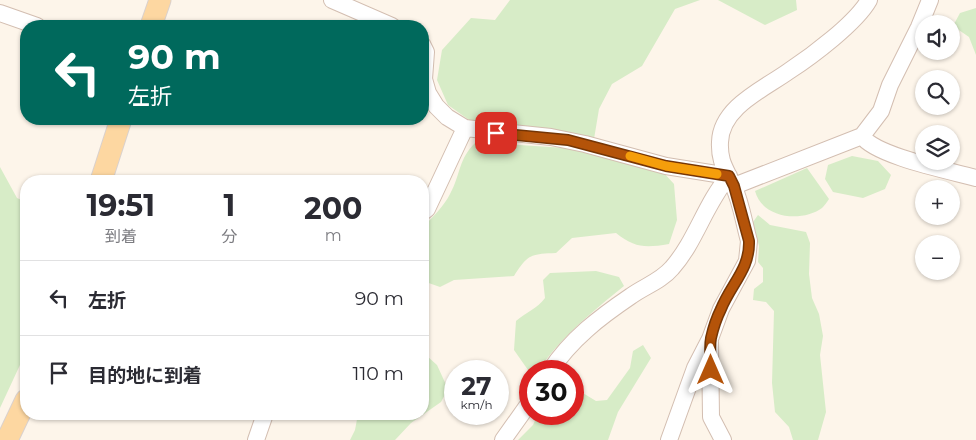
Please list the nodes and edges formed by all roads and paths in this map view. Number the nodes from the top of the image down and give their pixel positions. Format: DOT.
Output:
graph roads {
  1 [pos="160,0"];
  2 [pos="332,0"];
  3 [pos="869,0"];
  4 [pos="930,0"];
  5 [pos="0,13"];
  6 [pos="20,20"];
  7 [pos="153,20"];
  8 [pos="378,20"];
  9 [pos="429,95"];
  10 [pos="119,125"];
  11 [pos="465,128"];
  12 [pos="862,136"];
  13 [pos="103,175"];
  14 [pos="976,178"];
  15 [pos="731,181"];
  16 [pos="429,205"];
  17 [pos="710,339"];
  18 [pos="559,360"];
  19 [pos="20,413"];
  20 [pos="519,417"];
  21 [pos="263,420"];
  22 [pos="7,440"];
  23 [pos="256,440"];
  24 [pos="503,440"];
  25 [pos="669,440"];
  26 [pos="723,440"];
  1 -- 7 [label="main road"];
  2 -- 8 [label="street"];
  3 -- 15 [label="street"];
  4 -- 12 [label="street"];
  5 -- 6 [label="street"];
  9 -- 11 [label="street"];
  10 -- 13 [label="main road"];
  11 -- 15 [label="street"];
  11 -- 16 [label="street"];
  12 -- 14 [label="street"];
  12 -- 15 [label="street"];
  15 -- 17 [label="street"];
  15 -- 18 [label="street"];
  17 -- 25 [label="street"];
  17 -- 26 [label="street"];
  19 -- 22 [label="main road"];
  20 -- 24 [label="street"];
  21 -- 23 [label="street"];
}
